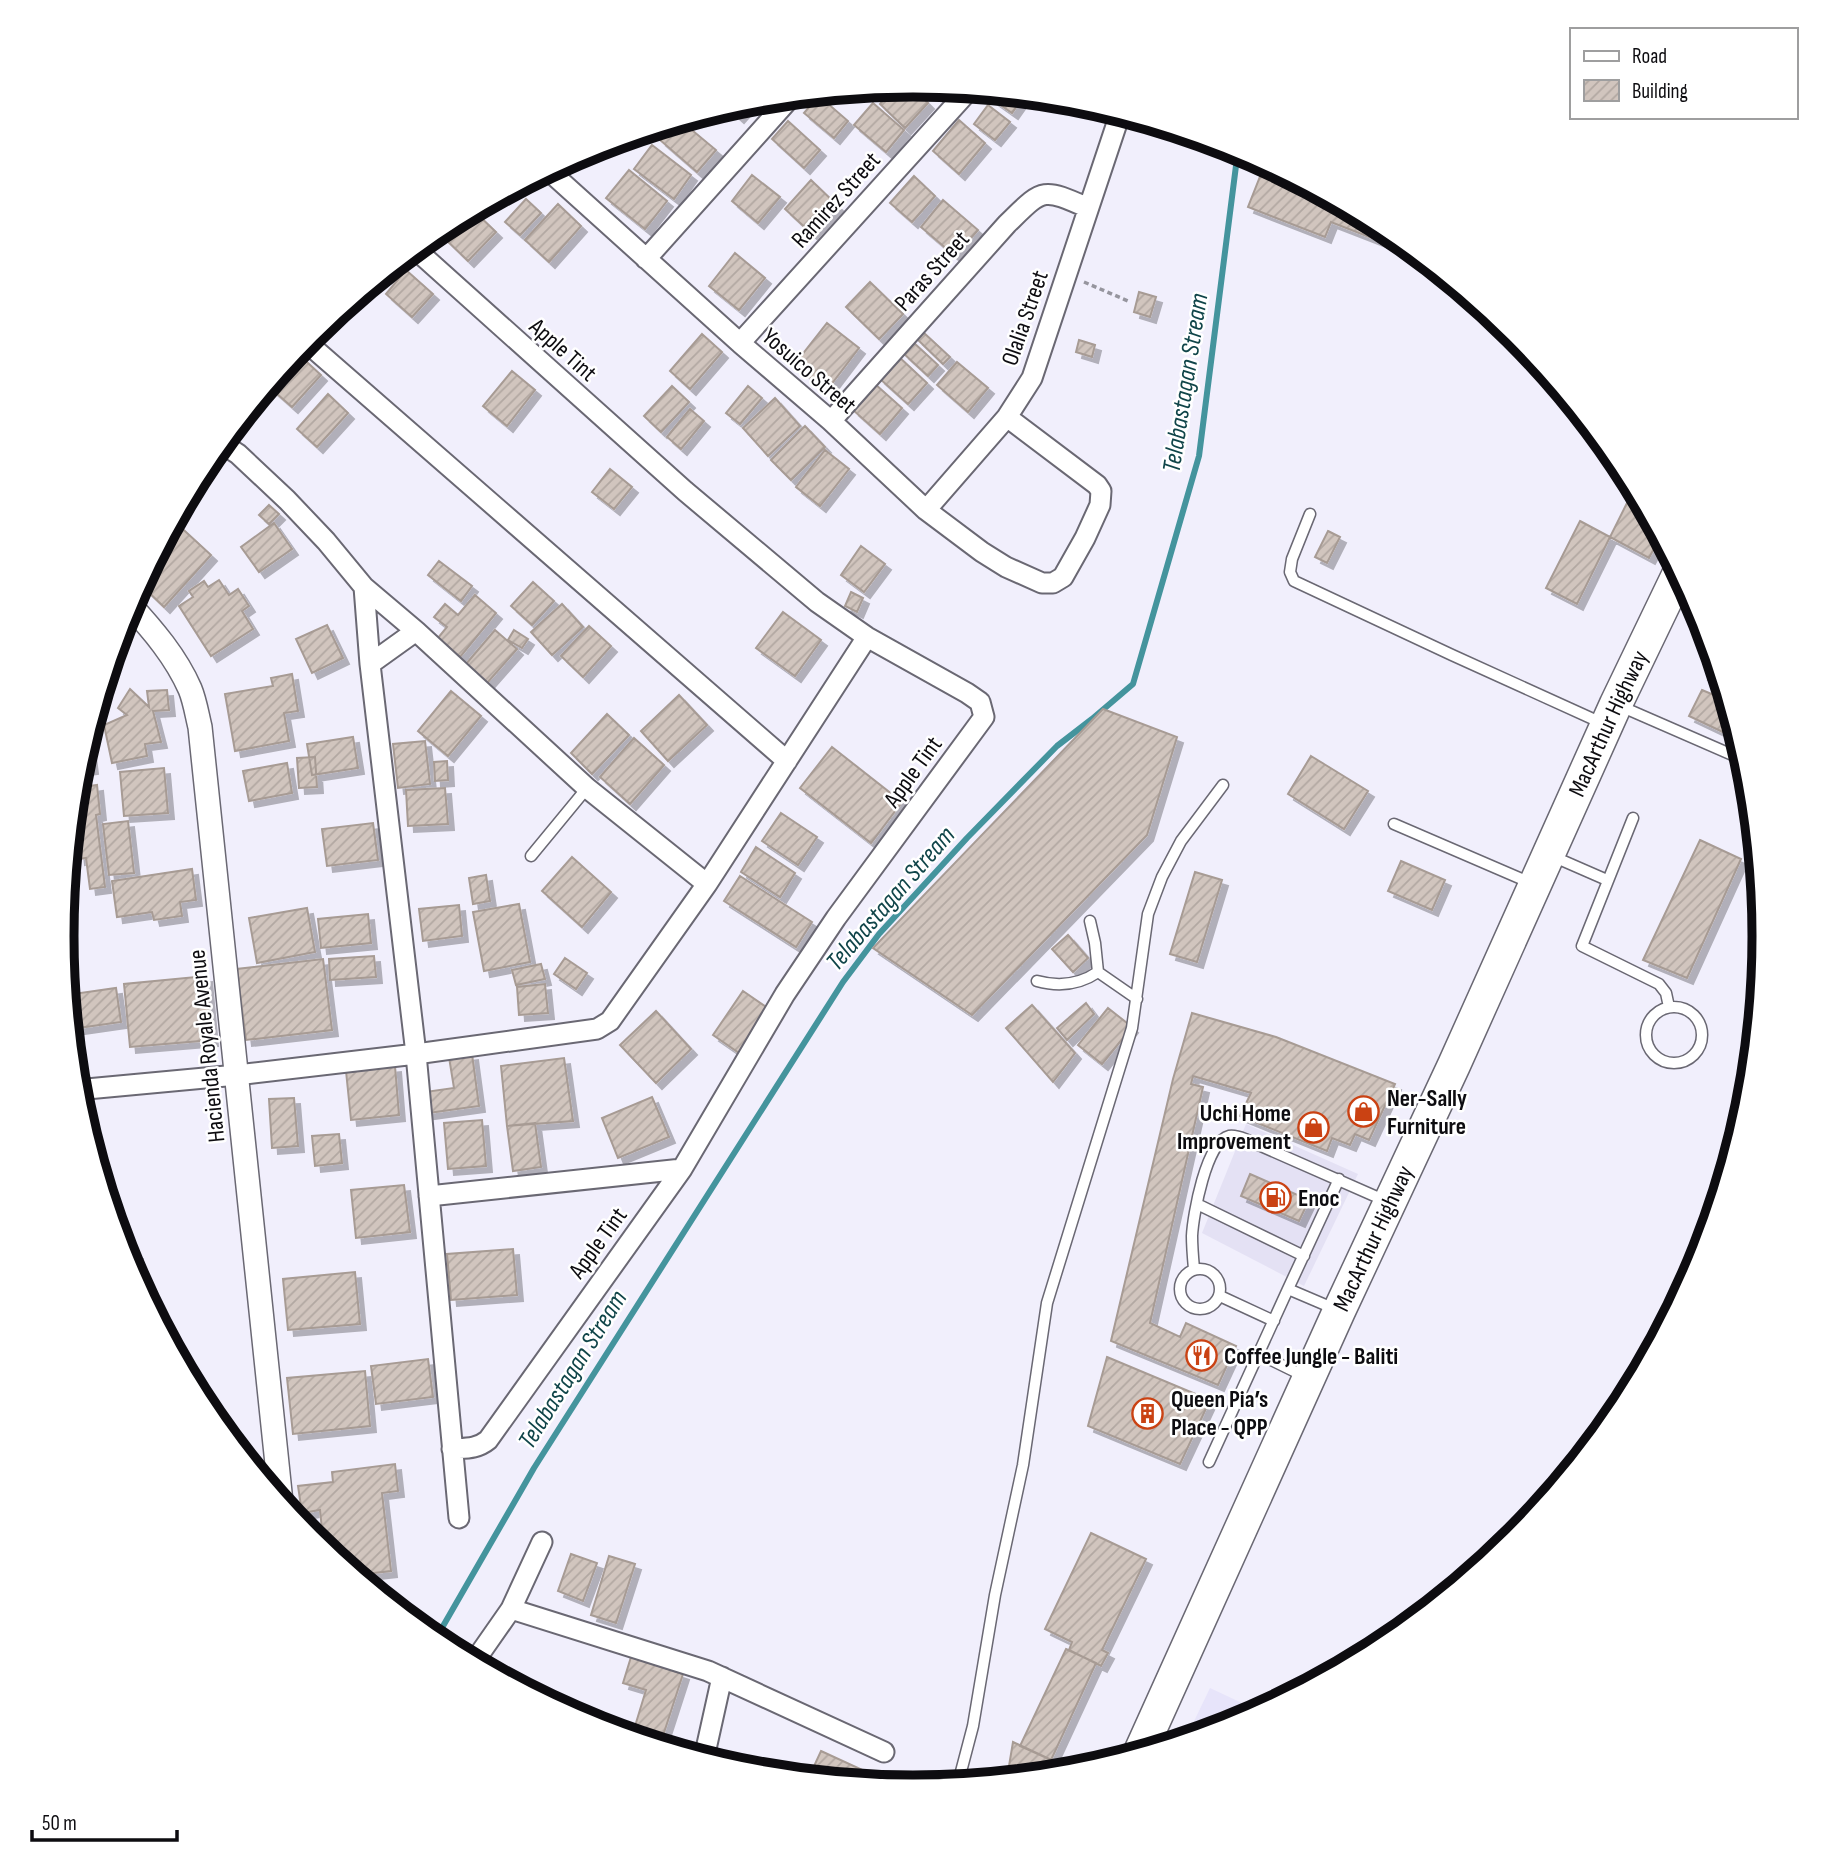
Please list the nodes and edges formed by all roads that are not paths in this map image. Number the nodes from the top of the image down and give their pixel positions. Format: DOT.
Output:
graph roads {
  1 [pos="961,99"];
  2 [pos="782,108"];
  3 [pos="1117,123"];
  4 [pos="560,175"];
  5 [pos="1088,208"];
  6 [pos="422,255"];
  7 [pos="646,259"];
  8 [pos="740,344"];
  9 [pos="314,349"];
  10 [pos="1007,417"];
  11 [pos="831,421"];
  12 [pos="230,449"];
  13 [pos="926,510"];
  14 [pos="1310,514"];
  15 [pos="1674,584"];
  16 [pos="364,587"];
  17 [pos="138,614"];
  18 [pos="416,631"];
  19 [pos="867,637"];
  20 [pos="370,664"];
  21 [pos="1611,715"];
  22 [pos="1731,756"];
  23 [pos="787,761"];
  24 [pos="1223,785"];
  25 [pos="587,788"];
  26 [pos="1633,818"];
  27 [pos="1394,824"];
  28 [pos="1548,854"];
  29 [pos="531,856"];
  30 [pos="1607,880"];
  31 [pos="707,884"];
  32 [pos="1535,885"];
  33 [pos="1090,921"];
  34 [pos="1098,972"];
  35 [pos="1037,981"];
  36 [pos="1137,999"];
  37 [pos="1669,1007"];
  38 [pos="416,1054"];
  39 [pos="237,1075"];
  40 [pos="88,1089"];
  41 [pos="682,1169"];
  42 [pos="1339,1179"];
  43 [pos="429,1196"];
  44 [pos="1390,1203"];
  45 [pos="1197,1204"];
  46 [pos="1304,1256"];
  47 [pos="1194,1269"];
  48 [pos="1288,1289"];
  49 [pos="1220,1296"];
  50 [pos="1339,1311"];
  51 [pos="1274,1321"];
  52 [pos="1259,1354"];
  53 [pos="1309,1378"];
  54 [pos="452,1449"];
  55 [pos="1209,1462"];
  56 [pos="279,1486"];
  57 [pos="458,1518"];
  58 [pos="542,1542"];
  59 [pos="511,1609"];
  60 [pos="479,1655"];
  61 [pos="722,1677"];
  62 [pos="1145,1741"];
  63 [pos="706,1749"];
  64 [pos="884,1752"];
  65 [pos="961,1773"];
  1 -- 8 [label="street, Ramirez Street"];
  2 -- 7 [label="street"];
  3 -- 5 [label="street, Olalia Street"];
  4 -- 7 [label="street, Yosuico Street"];
  5 -- 10 [label="street, Olalia Street"];
  5 -- 11 [label="street, Paras Street"];
  6 -- 19 [label="street, Apple Tint"];
  7 -- 8 [label="street, Yosuico Street"];
  8 -- 11 [label="street, Yosuico Street"];
  9 -- 23 [label="street"];
  10 -- 13 [label="street, Olalia Street"];
  10 -- 13 [label="street, Yosuico Street"];
  11 -- 13 [label="street, Yosuico Street"];
  12 -- 16 [label="street"];
  14 -- 21 [label="lane"];
  15 -- 21 [label="highway, MacArthur Highway"];
  16 -- 18 [label="street"];
  16 -- 20 [label="street"];
  17 -- 39 [label="street, Hacienda Royale Avenue"];
  18 -- 20 [label="street"];
  18 -- 25 [label="street"];
  19 -- 23 [label="street"];
  19 -- 41 [label="street, Apple Tint"];
  20 -- 38 [label="street"];
  21 -- 22 [label="lane"];
  21 -- 28 [label="highway, MacArthur Highway"];
  23 -- 31 [label="street"];
  24 -- 36 [label="lane"];
  25 -- 29 [label="lane"];
  25 -- 31 [label="street"];
  26 -- 30 [label="lane"];
  27 -- 32 [label="lane"];
  28 -- 30 [label="lane"];
  28 -- 32 [label="highway, MacArthur Highway"];
  30 -- 37 [label="lane"];
  31 -- 38 [label="street"];
  32 -- 44 [label="highway, MacArthur Highway"];
  33 -- 34 [label="lane"];
  34 -- 35 [label="lane"];
  34 -- 36 [label="lane"];
  36 -- 65 [label="lane"];
  37 -- 37 [label="lane"];
  38 -- 39 [label="street"];
  38 -- 43 [label="street"];
  39 -- 40 [label="street"];
  39 -- 56 [label="street, Hacienda Royale Avenue"];
  41 -- 43 [label="street"];
  41 -- 54 [label="street, Apple Tint"];
  42 -- 44 [label="lane"];
  42 -- 45 [label="lane"];
  42 -- 46 [label="lane"];
  43 -- 54 [label="street"];
  44 -- 50 [label="highway, MacArthur Highway"];
  45 -- 46 [label="lane"];
  45 -- 47 [label="lane"];
  46 -- 48 [label="lane"];
  47 -- 49 [label="lane"];
  47 -- 49 [label="lane"];
  48 -- 50 [label="lane"];
  48 -- 51 [label="lane"];
  49 -- 51 [label="lane"];
  50 -- 53 [label="highway, MacArthur Highway"];
  51 -- 52 [label="lane"];
  52 -- 53 [label="lane"];
  52 -- 55 [label="lane"];
  53 -- 62 [label="highway, MacArthur Highway"];
  54 -- 57 [label="street"];
  58 -- 59 [label="street"];
  59 -- 60 [label="street"];
  59 -- 61 [label="street"];
  61 -- 63 [label="street"];
  61 -- 64 [label="street"];
}
